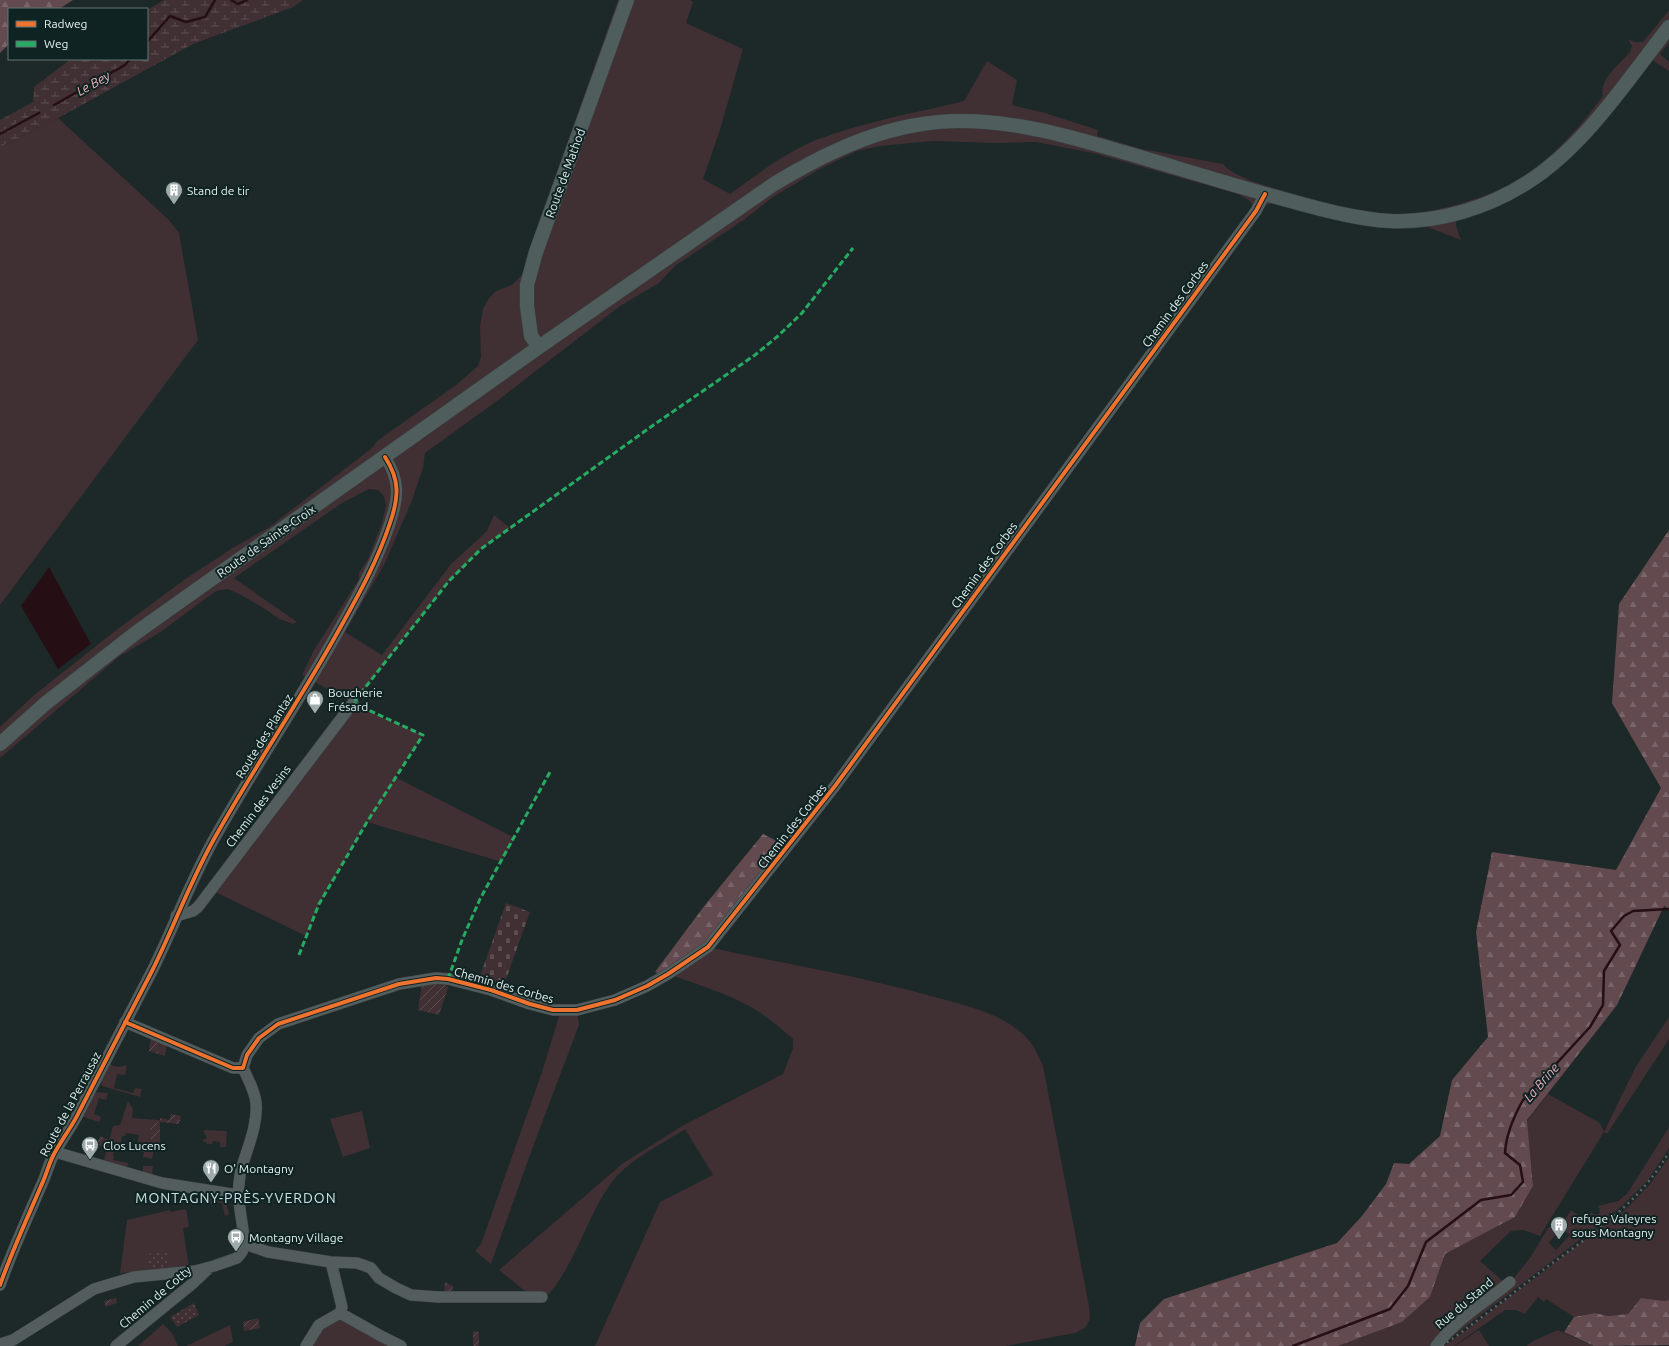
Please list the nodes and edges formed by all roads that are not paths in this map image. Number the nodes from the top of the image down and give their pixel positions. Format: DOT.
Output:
graph roads {
  1 [pos="627,0"];
  2 [pos="1669,27"];
  3 [pos="1265,194"];
  4 [pos="539,347"];
  5 [pos="385,457"];
  6 [pos="353,703"];
  7 [pos="0,744"];
  8 [pos="176,916"];
  9 [pos="125,1022"];
  10 [pos="243,1068"];
  11 [pos="55,1152"];
  12 [pos="238,1195"];
  13 [pos="245,1244"];
  14 [pos="331,1262"];
  15 [pos="210,1267"];
  16 [pos="1510,1282"];
  17 [pos="0,1285"];
  18 [pos="542,1298"];
  19 [pos="340,1313"];
  20 [pos="0,1344"];
  21 [pos="116,1346"];
  22 [pos="306,1346"];
  23 [pos="401,1346"];
  24 [pos="1436,1346"];
  1 -- 4 [label="main road, Route de Mathod"];
  2 -- 3 [label="main road, Route de Sainte-Croix"];
  3 -- 4 [label="main road, Route de Sainte-Croix"];
  3 -- 10 [label="street, Chemin des Corbes"];
  4 -- 5 [label="main road, Route de Sainte-Croix"];
  5 -- 7 [label="main road, Route de Sainte-Croix"];
  5 -- 8 [label="street, Route des Plantaz"];
  6 -- 8 [label="street, Chemin des Vesins"];
  8 -- 9 [label="street, Route des Plantaz"];
  9 -- 10 [label="street"];
  9 -- 11 [label="street, Route de la Perrausaz"];
  10 -- 12 [label="street"];
  11 -- 12 [label="street"];
  11 -- 17 [label="street, Route de la Perrausaz"];
  12 -- 13 [label="street"];
  13 -- 14 [label="street"];
  13 -- 15 [label="street"];
  14 -- 18 [label="street"];
  14 -- 19 [label="street"];
  15 -- 20 [label="street"];
  15 -- 21 [label="street, Chemin de Cotty"];
  16 -- 24 [label="street, Rue du Stand"];
  19 -- 22 [label="street"];
  19 -- 23 [label="street"];
}
